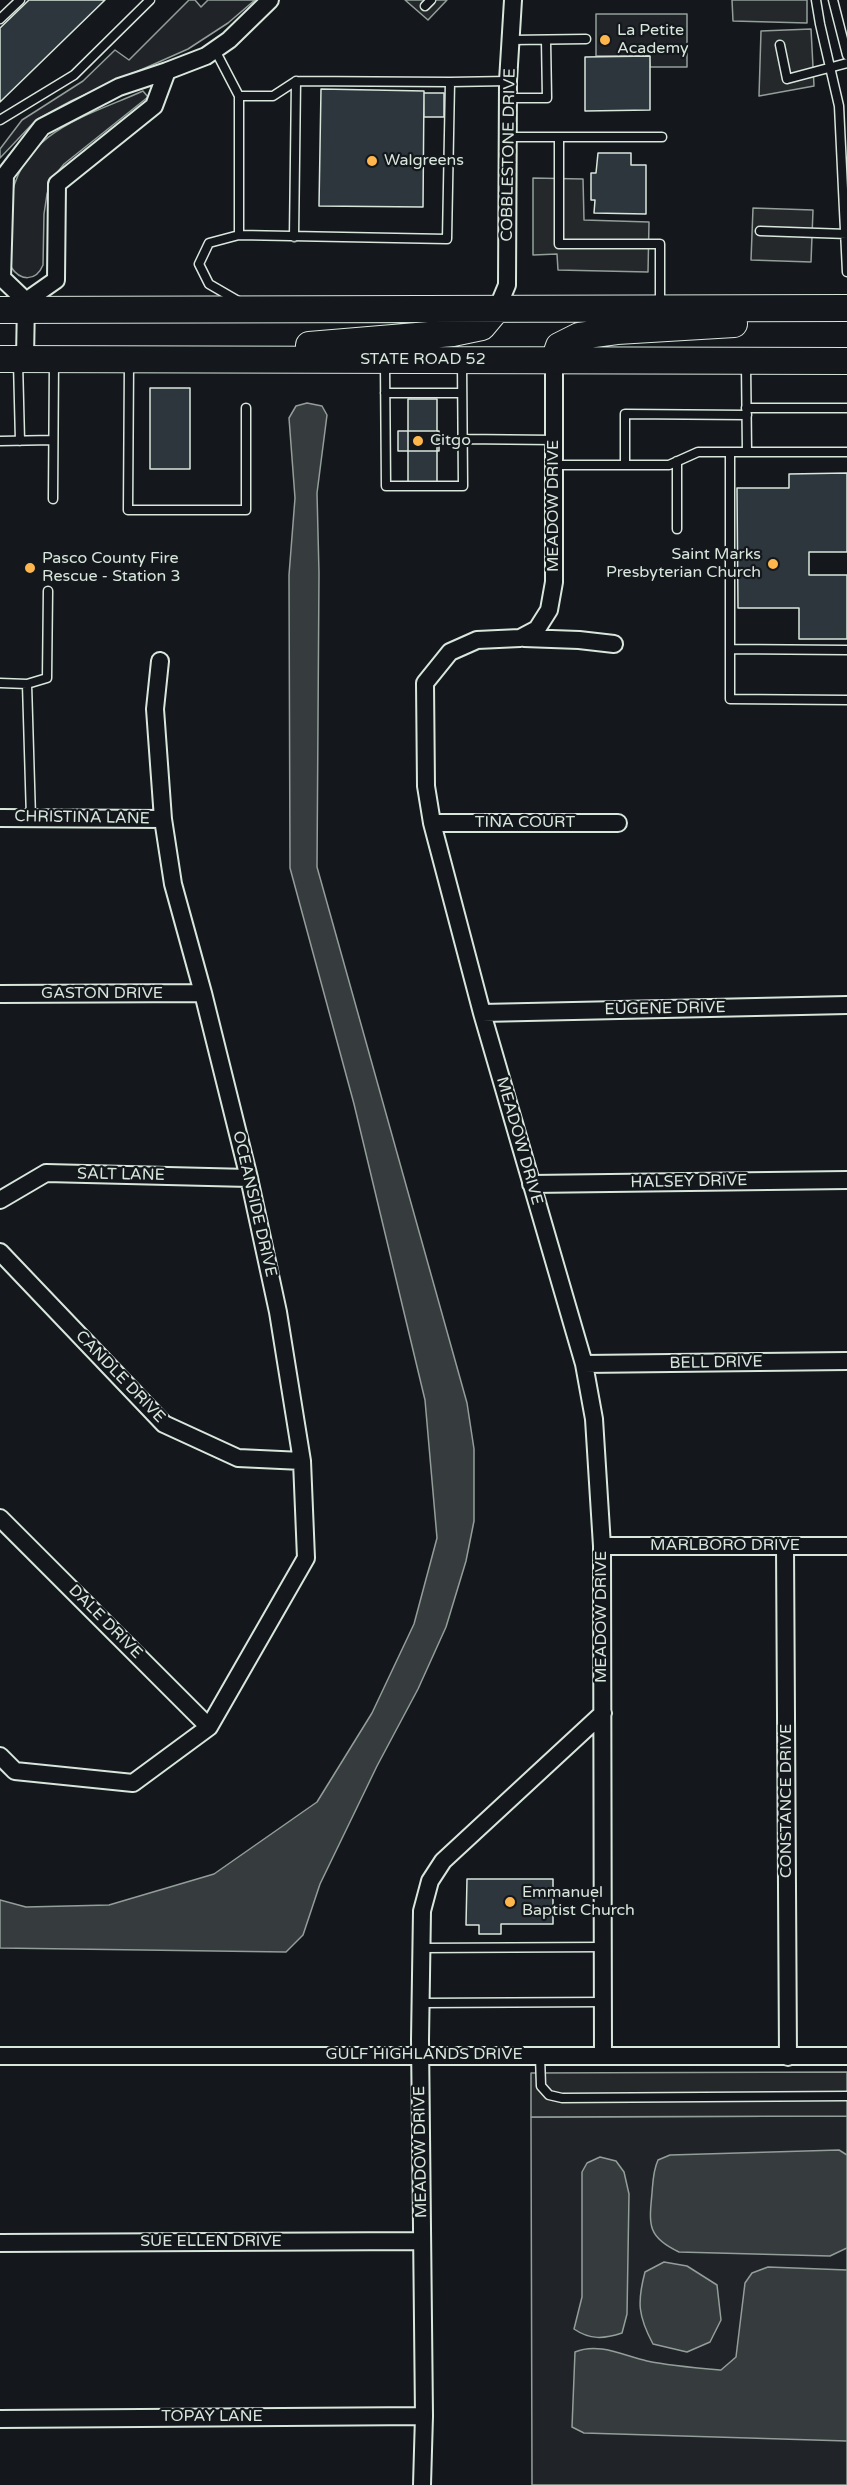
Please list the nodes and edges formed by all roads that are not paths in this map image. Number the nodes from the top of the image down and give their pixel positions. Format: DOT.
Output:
graph roads {
  1 [pos="20,0"];
  2 [pos="150,0"];
  3 [pos="270,0"];
  4 [pos="513,0"];
  5 [pos="816,0"];
  6 [pos="833,0"];
  7 [pos="0,19"];
  8 [pos="586,39"];
  9 [pos="511,40"];
  10 [pos="546,40"];
  11 [pos="780,45"];
  12 [pos="215,50"];
  13 [pos="847,55"];
  14 [pos="847,63"];
  15 [pos="830,67"];
  16 [pos="167,71"];
  17 [pos="296,81"];
  18 [pos="508,81"];
  19 [pos="450,82"];
  20 [pos="239,96"];
  21 [pos="508,98"];
  22 [pos="0,120"];
  23 [pos="508,137"];
  24 [pos="559,137"];
  25 [pos="662,137"];
  26 [pos="2,175"];
  27 [pos="759,231"];
  28 [pos="846,234"];
  29 [pos="239,235"];
  30 [pos="294,237"];
  31 [pos="847,272"];
  32 [pos="26,306"];
  33 [pos="660,308"];
  34 [pos="819,308"];
  35 [pos="847,308"];
  36 [pos="253,309"];
  37 [pos="497,309"];
  38 [pos="0,310"];
  39 [pos="14,359"];
  40 [pos="54,359"];
  41 [pos="129,360"];
  42 [pos="202,360"];
  43 [pos="385,360"];
  44 [pos="462,360"];
  45 [pos="554,360"];
  46 [pos="746,361"];
  47 [pos="847,361"];
  48 [pos="385,393"];
  49 [pos="462,393"];
  50 [pos="246,408"];
  51 [pos="847,408"];
  52 [pos="747,411"];
  53 [pos="463,439"];
  54 [pos="53,440"];
  55 [pos="554,440"];
  56 [pos="0,441"];
  57 [pos="20,441"];
  58 [pos="730,452"];
  59 [pos="747,452"];
  60 [pos="847,452"];
  61 [pos="677,461"];
  62 [pos="554,465"];
  63 [pos="625,465"];
  64 [pos="53,499"];
  65 [pos="677,529"];
  66 [pos="48,591"];
  67 [pos="520,638"];
  68 [pos="614,644"];
  69 [pos="730,649"];
  70 [pos="847,650"];
  71 [pos="160,661"];
  72 [pos="0,683"];
  73 [pos="27,684"];
  74 [pos="847,700"];
  75 [pos="0,818"];
  76 [pos="31,818"];
  77 [pos="163,819"];
  78 [pos="618,823"];
  79 [pos="432,824"];
  80 [pos="203,993"];
  81 [pos="0,994"];
  82 [pos="847,1005"];
  83 [pos="482,1013"];
  84 [pos="249,1178"];
  85 [pos="847,1180"];
  86 [pos="531,1184"];
  87 [pos="0,1200"];
  88 [pos="0,1252"];
  89 [pos="847,1361"];
  90 [pos="584,1365"];
  91 [pos="302,1461"];
  92 [pos="0,1518"];
  93 [pos="602,1546"];
  94 [pos="785,1546"];
  95 [pos="847,1546"];
  96 [pos="603,1713"];
  97 [pos="209,1727"];
  98 [pos="0,1756"];
  99 [pos="603,1947"];
  100 [pos="422,1948"];
  101 [pos="603,2002"];
  102 [pos="421,2003"];
  103 [pos="420,2055"];
  104 [pos="0,2056"];
  105 [pos="540,2056"];
  106 [pos="603,2056"];
  107 [pos="847,2056"];
  108 [pos="788,2057"];
  109 [pos="847,2096"];
  110 [pos="422,2241"];
  111 [pos="0,2243"];
  112 [pos="424,2416"];
  113 [pos="0,2419"];
  114 [pos="422,2485"];
  1 -- 7 [label="lane"];
  2 -- 22 [label="lane"];
  3 -- 12 [label="street"];
  4 -- 9 [label="street, COBBLESTONE DRIVE"];
  5 -- 15 [label="lane"];
  6 -- 13 [label="lane"];
  8 -- 10 [label="lane"];
  9 -- 10 [label="lane"];
  9 -- 18 [label="street, COBBLESTONE DRIVE"];
  10 -- 21 [label="lane"];
  11 -- 15 [label="lane"];
  12 -- 16 [label="street"];
  12 -- 20 [label="lane"];
  14 -- 15 [label="lane"];
  15 -- 28 [label="lane"];
  16 -- 26 [label="street"];
  16 -- 32 [label="street"];
  17 -- 19 [label="lane"];
  17 -- 20 [label="lane"];
  17 -- 30 [label="lane"];
  18 -- 19 [label="lane"];
  18 -- 21 [label="street, COBBLESTONE DRIVE"];
  19 -- 30 [label="lane"];
  20 -- 29 [label="lane"];
  21 -- 23 [label="street, COBBLESTONE DRIVE"];
  23 -- 24 [label="lane"];
  23 -- 37 [label="street, COBBLESTONE DRIVE"];
  24 -- 25 [label="lane"];
  24 -- 33 [label="lane"];
  26 -- 32 [label="street"];
  27 -- 28 [label="lane"];
  28 -- 31 [label="lane"];
  29 -- 30 [label="lane"];
  29 -- 36 [label="lane"];
  32 -- 36 [label="main road"];
  32 -- 38 [label="main road"];
  32 -- 39 [label="street"];
  33 -- 34 [label="main road"];
  33 -- 37 [label="main road"];
  34 -- 35 [label="main road"];
  34 -- 45 [label="main road"];
  36 -- 37 [label="main road"];
  37 -- 42 [label="main road"];
  39 -- 40 [label="main road, STATE ROAD 52"];
  39 -- 57 [label="lane"];
  40 -- 41 [label="main road, STATE ROAD 52"];
  40 -- 54 [label="lane"];
  41 -- 42 [label="main road, STATE ROAD 52"];
  41 -- 50 [label="lane"];
  42 -- 43 [label="main road, STATE ROAD 52"];
  43 -- 44 [label="main road, STATE ROAD 52"];
  43 -- 48 [label="lane"];
  44 -- 45 [label="main road, STATE ROAD 52"];
  44 -- 49 [label="lane"];
  45 -- 46 [label="main road, STATE ROAD 52"];
  45 -- 55 [label="street, MEADOW DRIVE"];
  46 -- 47 [label="main road, STATE ROAD 52"];
  46 -- 52 [label="lane"];
  48 -- 49 [label="lane"];
  48 -- 53 [label="lane"];
  49 -- 53 [label="lane"];
  51 -- 52 [label="lane"];
  52 -- 59 [label="lane"];
  52 -- 63 [label="lane"];
  53 -- 55 [label="lane"];
  54 -- 57 [label="lane"];
  54 -- 64 [label="lane"];
  55 -- 62 [label="street, MEADOW DRIVE"];
  56 -- 57 [label="lane"];
  58 -- 59 [label="lane"];
  58 -- 61 [label="lane"];
  58 -- 69 [label="lane"];
  59 -- 60 [label="lane"];
  61 -- 63 [label="lane"];
  61 -- 65 [label="lane"];
  62 -- 63 [label="lane"];
  62 -- 67 [label="street, MEADOW DRIVE"];
  66 -- 73 [label="lane"];
  67 -- 68 [label="street, MEADOW DRIVE"];
  67 -- 79 [label="street, MEADOW DRIVE"];
  69 -- 70 [label="lane"];
  69 -- 74 [label="lane"];
  71 -- 77 [label="street, OCEANSIDE DRIVE"];
  72 -- 73 [label="lane"];
  73 -- 76 [label="lane"];
  75 -- 76 [label="street, CHRISTINA LANE"];
  76 -- 77 [label="street, CHRISTINA LANE"];
  77 -- 80 [label="street, OCEANSIDE DRIVE"];
  78 -- 79 [label="street, TINA COURT"];
  79 -- 83 [label="street, MEADOW DRIVE"];
  80 -- 81 [label="street, GASTON DRIVE"];
  80 -- 84 [label="street, OCEANSIDE DRIVE"];
  82 -- 83 [label="street, EUGENE DRIVE"];
  83 -- 86 [label="street, MEADOW DRIVE"];
  84 -- 87 [label="street, SALT LANE"];
  84 -- 91 [label="street, OCEANSIDE DRIVE"];
  85 -- 86 [label="street, HALSEY DRIVE"];
  86 -- 90 [label="street, MEADOW DRIVE"];
  88 -- 91 [label="street, CANDLE DRIVE"];
  89 -- 90 [label="street, BELL DRIVE"];
  90 -- 93 [label="street, MEADOW DRIVE"];
  91 -- 97 [label="street, OCEANSIDE DRIVE"];
  92 -- 97 [label="street, DALE DRIVE"];
  93 -- 94 [label="street, MARLBORO DRIVE"];
  93 -- 96 [label="street, MEADOW DRIVE"];
  94 -- 95 [label="street, MARLBORO DRIVE"];
  94 -- 108 [label="street, CONSTANCE DRIVE"];
  96 -- 99 [label="street, MEADOW DRIVE"];
  96 -- 100 [label="street, MEADOW DRIVE"];
  97 -- 98 [label="street"];
  99 -- 100 [label="lane"];
  99 -- 101 [label="street, MEADOW DRIVE"];
  100 -- 102 [label="street, MEADOW DRIVE"];
  101 -- 102 [label="lane"];
  101 -- 106 [label="street, MEADOW DRIVE"];
  102 -- 103 [label="street, MEADOW DRIVE"];
  103 -- 104 [label="street, GULF HIGHLANDS DRIVE"];
  103 -- 105 [label="street, GULF HIGHLANDS DRIVE"];
  103 -- 110 [label="street, MEADOW DRIVE"];
  105 -- 106 [label="street, GULF HIGHLANDS DRIVE"];
  105 -- 109 [label="lane"];
  106 -- 108 [label="street, GULF HIGHLANDS DRIVE"];
  107 -- 108 [label="street, GULF HIGHLANDS DRIVE"];
  110 -- 111 [label="street, SUE ELLEN DRIVE"];
  110 -- 112 [label="street, MEADOW DRIVE"];
  112 -- 113 [label="street, TOPAY LANE"];
  112 -- 114 [label="street, MEADOW DRIVE"];
}
